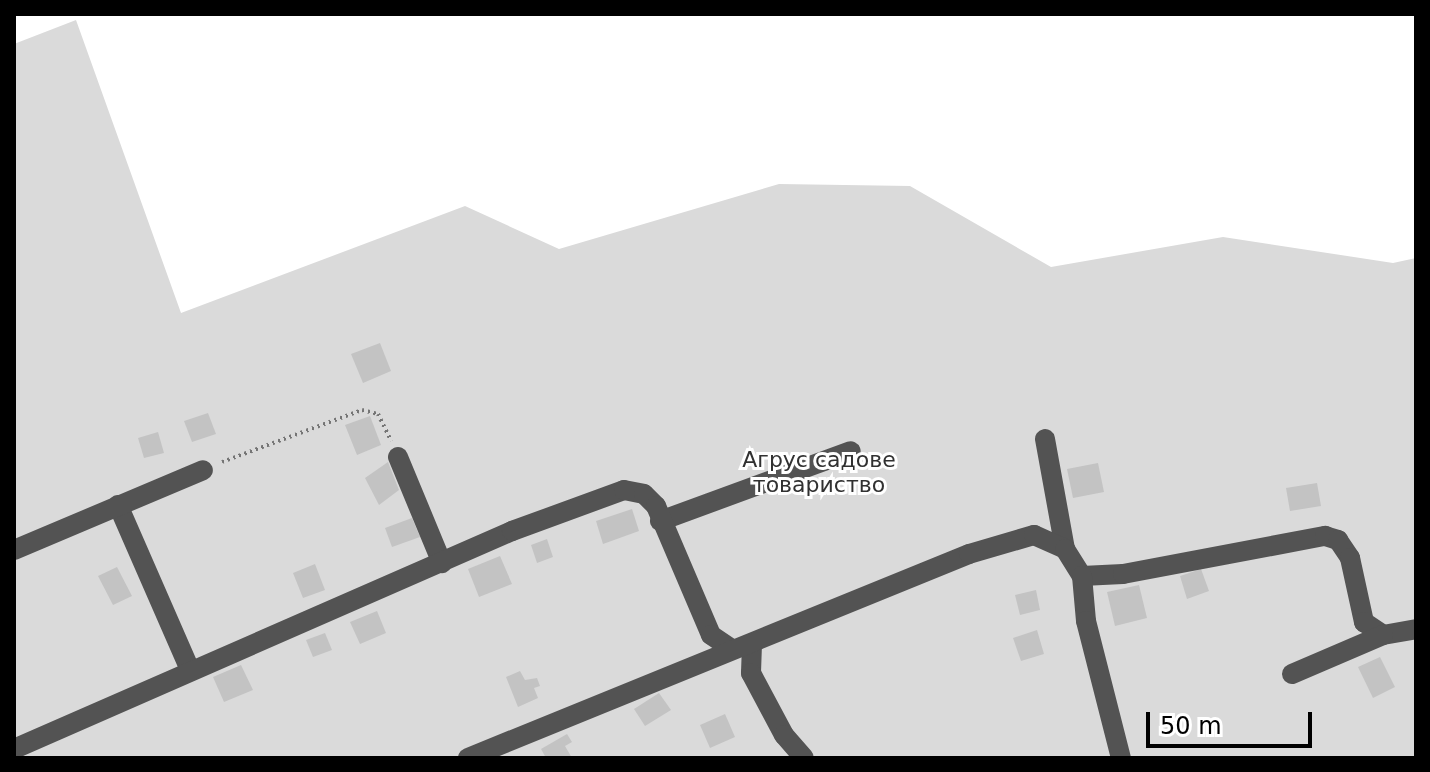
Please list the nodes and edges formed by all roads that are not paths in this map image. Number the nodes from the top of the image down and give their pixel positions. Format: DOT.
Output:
graph roads {
  1 [pos="1045,439"];
  2 [pos="851,451"];
  3 [pos="398,457"];
  4 [pos="203,470"];
  5 [pos="118,505"];
  6 [pos="660,521"];
  7 [pos="1065,549"];
  8 [pos="14,550"];
  9 [pos="442,563"];
  10 [pos="1082,576"];
  11 [pos="1416,629"];
  12 [pos="1383,635"];
  13 [pos="742,647"];
  14 [pos="190,670"];
  15 [pos="1292,674"];
  16 [pos="14,749"];
  17 [pos="468,758"];
  18 [pos="804,758"];
  19 [pos="1121,758"];
  1 -- 7 [label="street"];
  2 -- 6 [label="street"];
  3 -- 9 [label="street"];
  4 -- 5 [label="street"];
  5 -- 8 [label="street"];
  5 -- 14 [label="street"];
  6 -- 9 [label="street"];
  6 -- 13 [label="street"];
  7 -- 10 [label="street"];
  7 -- 13 [label="street"];
  9 -- 14 [label="street"];
  10 -- 12 [label="street"];
  10 -- 19 [label="street"];
  11 -- 12 [label="street"];
  12 -- 15 [label="street"];
  13 -- 17 [label="street"];
  13 -- 18 [label="street"];
  14 -- 16 [label="street"];
}
